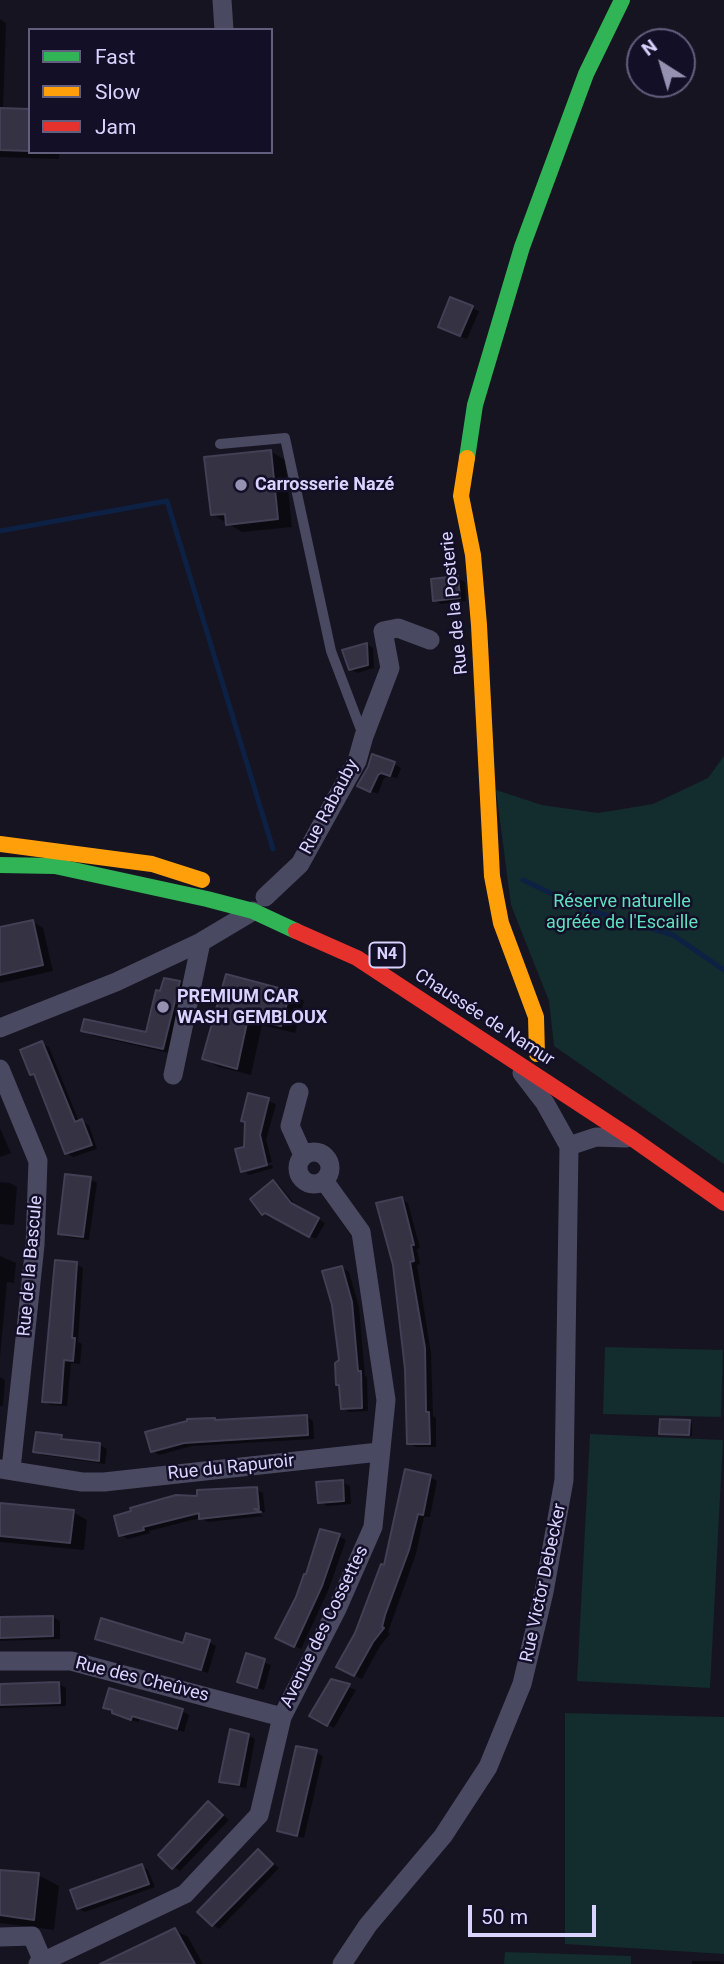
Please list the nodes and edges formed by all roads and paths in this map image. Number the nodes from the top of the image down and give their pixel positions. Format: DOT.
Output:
graph roads {
  1 [pos="222,0"];
  2 [pos="622,0"];
  3 [pos="224,28"];
  4 [pos="220,444"];
  5 [pos="430,640"];
  6 [pos="363,736"];
  7 [pos="0,844"];
  8 [pos="0,865"];
  9 [pos="218,885"];
  10 [pos="257,901"];
  11 [pos="284,905"];
  12 [pos="201,942"];
  13 [pos="0,1028"];
  14 [pos="532,1056"];
  15 [pos="0,1069"];
  16 [pos="173,1074"];
  17 [pos="299,1092"];
  18 [pos="633,1139"];
  19 [pos="569,1146"];
  20 [pos="303,1155"];
  21 [pos="324,1182"];
  22 [pos="722,1202"];
  23 [pos="380,1452"];
  24 [pos="6,1469"];
  25 [pos="0,1661"];
  26 [pos="282,1717"];
  27 [pos="0,1937"];
  28 [pos="42,1963"];
  29 [pos="342,1964"];
  1 -- 3 [label="street"];
  2 -- 14 [label="street, Rue de la Posterie"];
  4 -- 6 [label="lane"];
  5 -- 6 [label="street, Rue Rabauby"];
  6 -- 10 [label="street, Rue Rabauby"];
  7 -- 9 [label="street"];
  8 -- 10 [label="street, Chaussée de Namur / N4"];
  10 -- 11 [label="street, Chaussée de Namur / N4"];
  10 -- 12 [label="street, Rue Rabauby"];
  10 -- 14 [label="street, Chaussée de Namur / N4"];
  12 -- 13 [label="street, Rue Rabauby"];
  12 -- 16 [label="street"];
  14 -- 18 [label="street, Chaussée de Namur / N4"];
  14 -- 19 [label="street"];
  15 -- 24 [label="street, Rue de la Bascule"];
  17 -- 20 [label="street, Avenue des Cossettes"];
  18 -- 19 [label="street"];
  18 -- 22 [label="street, Chaussée de Namur / N4"];
  19 -- 29 [label="street, Rue Victor Debecker"];
  20 -- 21 [label="street, Avenue des Cossettes"];
  20 -- 21 [label="street"];
  21 -- 23 [label="street, Avenue des Cossettes"];
  23 -- 24 [label="street, Rue du Rapuroir"];
  23 -- 26 [label="street, Avenue des Cossettes"];
  25 -- 26 [label="street, Rue des Cheûves"];
  26 -- 28 [label="street, Avenue des Cossettes"];
  27 -- 28 [label="street"];
}
